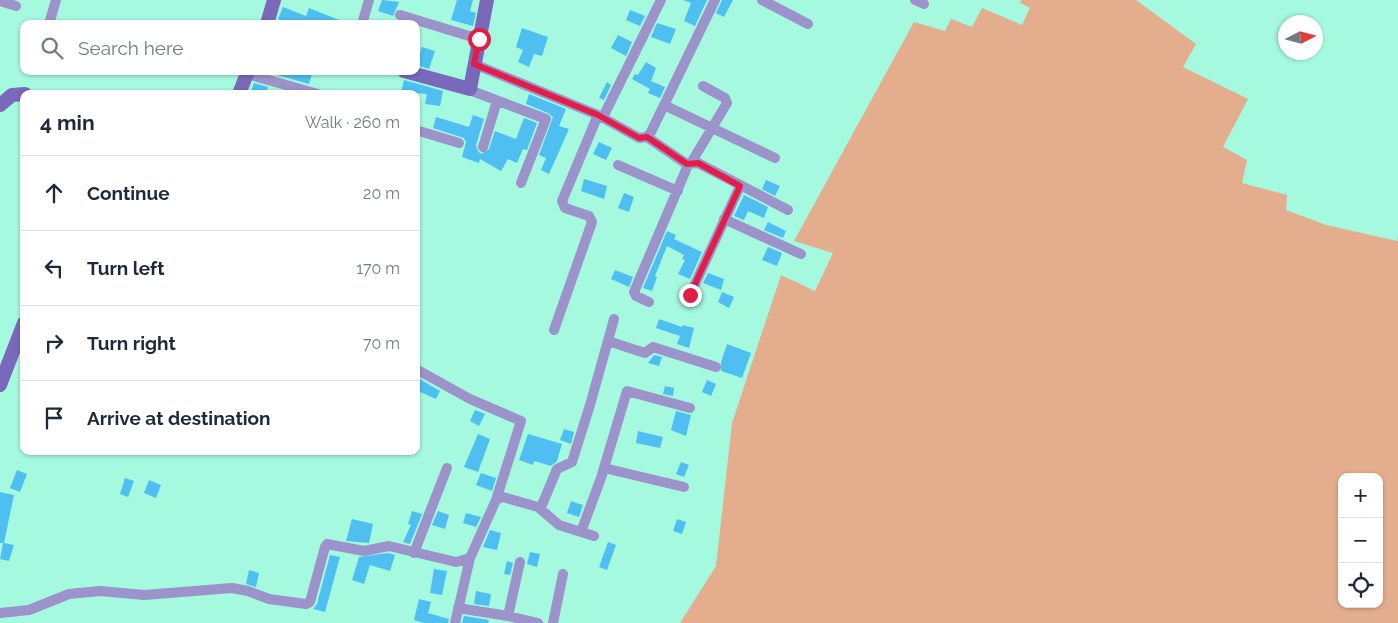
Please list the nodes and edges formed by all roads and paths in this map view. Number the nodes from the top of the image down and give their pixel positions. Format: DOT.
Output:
graph roads {
  1 [pos="56,0"];
  2 [pos="274,0"];
  3 [pos="369,0"];
  4 [pos="487,0"];
  5 [pos="661,0"];
  6 [pos="715,0"];
  7 [pos="762,0"];
  8 [pos="0,1"];
  9 [pos="16,6"];
  10 [pos="400,15"];
  11 [pos="50,20"];
  12 [pos="268,20"];
  13 [pos="363,20"];
  14 [pos="416,20"];
  15 [pos="420,21"];
  16 [pos="808,24"];
  17 [pos="479,39"];
  18 [pos="474,64"];
  19 [pos="247,75"];
  20 [pos="258,75"];
  21 [pos="418,75"];
  22 [pos="703,86"];
  23 [pos="467,89"];
  24 [pos="241,90"];
  25 [pos="305,90"];
  26 [pos="20,94"];
  27 [pos="497,101"];
  28 [pos="0,105"];
  29 [pos="664,105"];
  30 [pos="601,116"];
  31 [pos="712,128"];
  32 [pos="420,131"];
  33 [pos="647,137"];
  34 [pos="459,143"];
  35 [pos="483,147"];
  36 [pos="774,158"];
  37 [pos="689,163"];
  38 [pos="618,165"];
  39 [pos="521,182"];
  40 [pos="740,186"];
  41 [pos="678,191"];
  42 [pos="788,210"];
  43 [pos="724,220"];
  44 [pos="801,254"];
  45 [pos="690,295"];
  46 [pos="649,302"];
  47 [pos="614,319"];
  48 [pos="20,330"];
  49 [pos="554,330"];
  50 [pos="608,341"];
  51 [pos="6,356"];
  52 [pos="716,367"];
  53 [pos="420,371"];
  54 [pos="0,385"];
  55 [pos="690,408"];
  56 [pos="448,468"];
  57 [pos="604,468"];
  58 [pos="684,487"];
  59 [pos="496,500"];
  60 [pos="538,507"];
  61 [pos="581,532"];
  62 [pos="594,536"];
  63 [pos="414,553"];
  64 [pos="470,558"];
  65 [pos="520,562"];
  66 [pos="563,574"];
  67 [pos="458,608"];
  68 [pos="0,612"];
  69 [pos="508,616"];
  70 [pos="455,623"];
  71 [pos="538,623"];
  72 [pos="554,623"];
  1 -- 11 [label="street"];
  2 -- 12 [label="street"];
  3 -- 13 [label="street"];
  4 -- 17 [label="street"];
  5 -- 30 [label="street"];
  6 -- 29 [label="street"];
  7 -- 16 [label="street"];
  8 -- 9 [label="street"];
  10 -- 14 [label="street"];
  15 -- 17 [label="street"];
  17 -- 18 [label="street"];
  18 -- 23 [label="street"];
  18 -- 30 [label="street"];
  19 -- 24 [label="street"];
  20 -- 25 [label="street"];
  21 -- 23 [label="street"];
  22 -- 31 [label="street"];
  23 -- 27 [label="street"];
  26 -- 28 [label="street"];
  27 -- 35 [label="street"];
  27 -- 39 [label="street"];
  29 -- 31 [label="street"];
  29 -- 33 [label="street"];
  30 -- 33 [label="street"];
  30 -- 49 [label="street"];
  31 -- 36 [label="street"];
  31 -- 37 [label="street"];
  32 -- 34 [label="street"];
  33 -- 37 [label="street"];
  37 -- 40 [label="street"];
  37 -- 41 [label="street"];
  38 -- 41 [label="street"];
  40 -- 42 [label="street"];
  40 -- 43 [label="street"];
  41 -- 46 [label="street"];
  43 -- 44 [label="street"];
  43 -- 45 [label="street"];
  47 -- 50 [label="street"];
  48 -- 51 [label="street"];
  50 -- 52 [label="street"];
  50 -- 60 [label="street"];
  51 -- 54 [label="street"];
  53 -- 59 [label="street"];
  55 -- 57 [label="street"];
  56 -- 63 [label="street"];
  57 -- 58 [label="street"];
  57 -- 61 [label="street"];
  59 -- 60 [label="street"];
  59 -- 64 [label="street"];
  60 -- 61 [label="street"];
  61 -- 62 [label="street"];
  63 -- 64 [label="street"];
  63 -- 68 [label="street"];
  64 -- 67 [label="street"];
  65 -- 69 [label="street"];
  66 -- 72 [label="street"];
  67 -- 69 [label="street"];
  67 -- 70 [label="street"];
  69 -- 71 [label="street"];
}
